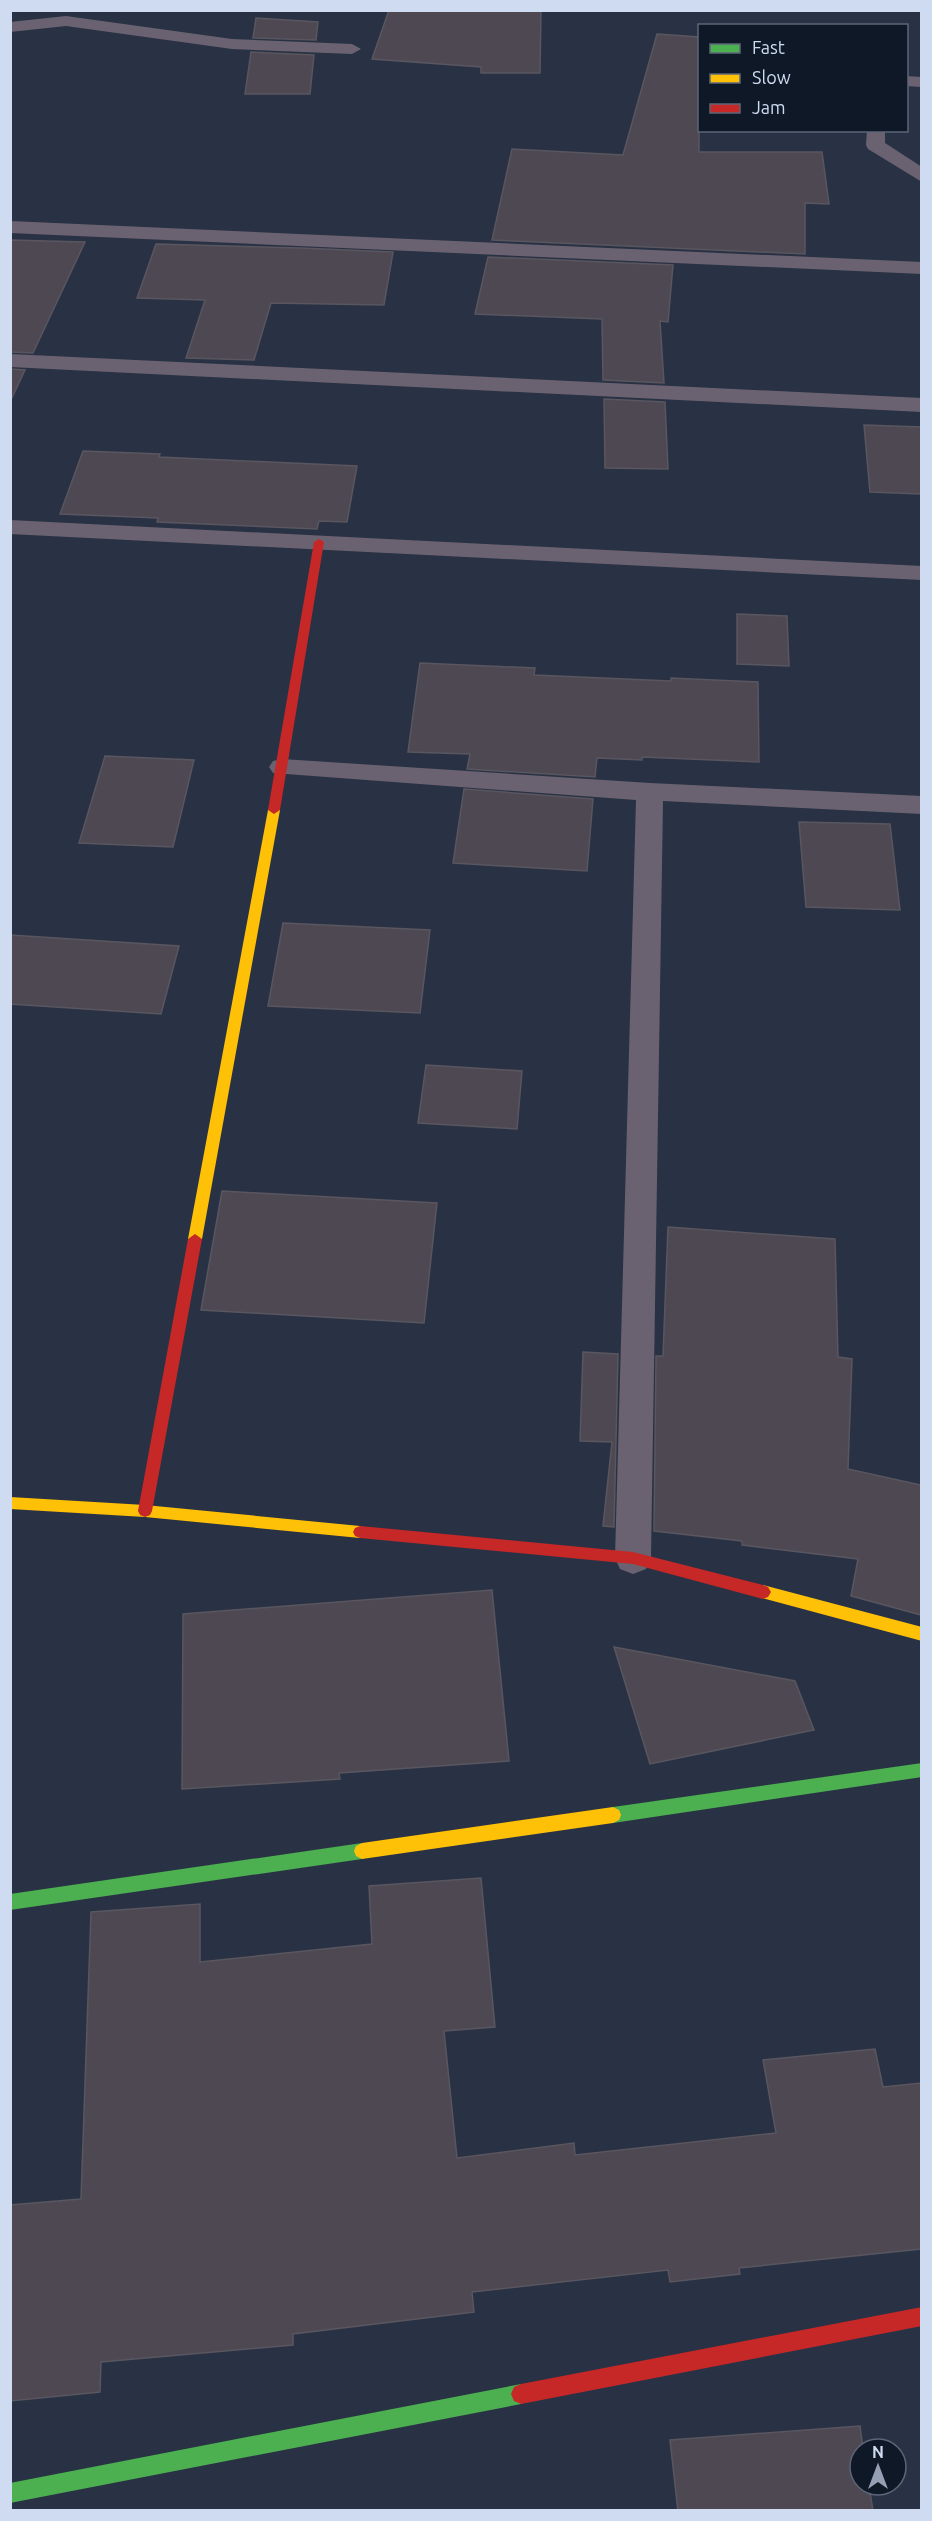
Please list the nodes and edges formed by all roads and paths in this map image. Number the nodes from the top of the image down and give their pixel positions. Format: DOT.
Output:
graph roads {
  1 [pos="10,27"];
  2 [pos="352,49"];
  3 [pos="876,132"];
  4 [pos="921,176"];
  5 [pos="10,227"];
  6 [pos="921,268"];
  7 [pos="10,360"];
  8 [pos="921,405"];
  9 [pos="10,527"];
  10 [pos="319,542"];
  11 [pos="921,573"];
  12 [pos="282,766"];
  13 [pos="650,792"];
  14 [pos="921,805"];
  15 [pos="10,1503"];
  16 [pos="145,1511"];
  17 [pos="633,1558"];
  18 [pos="921,1634"];
  19 [pos="921,1770"];
  20 [pos="10,1902"];
  21 [pos="921,2316"];
  22 [pos="10,2493"];
  1 -- 2 [label="street"];
  3 -- 4 [label="street"];
  5 -- 6 [label="street"];
  7 -- 8 [label="street"];
  9 -- 10 [label="street"];
  10 -- 11 [label="street"];
  10 -- 12 [label="street"];
  12 -- 13 [label="street"];
  12 -- 16 [label="street"];
  13 -- 14 [label="street"];
  13 -- 17 [label="street"];
  15 -- 16 [label="street"];
  16 -- 17 [label="street"];
  17 -- 18 [label="street"];
  19 -- 20 [label="street"];
  21 -- 22 [label="street"];
}
